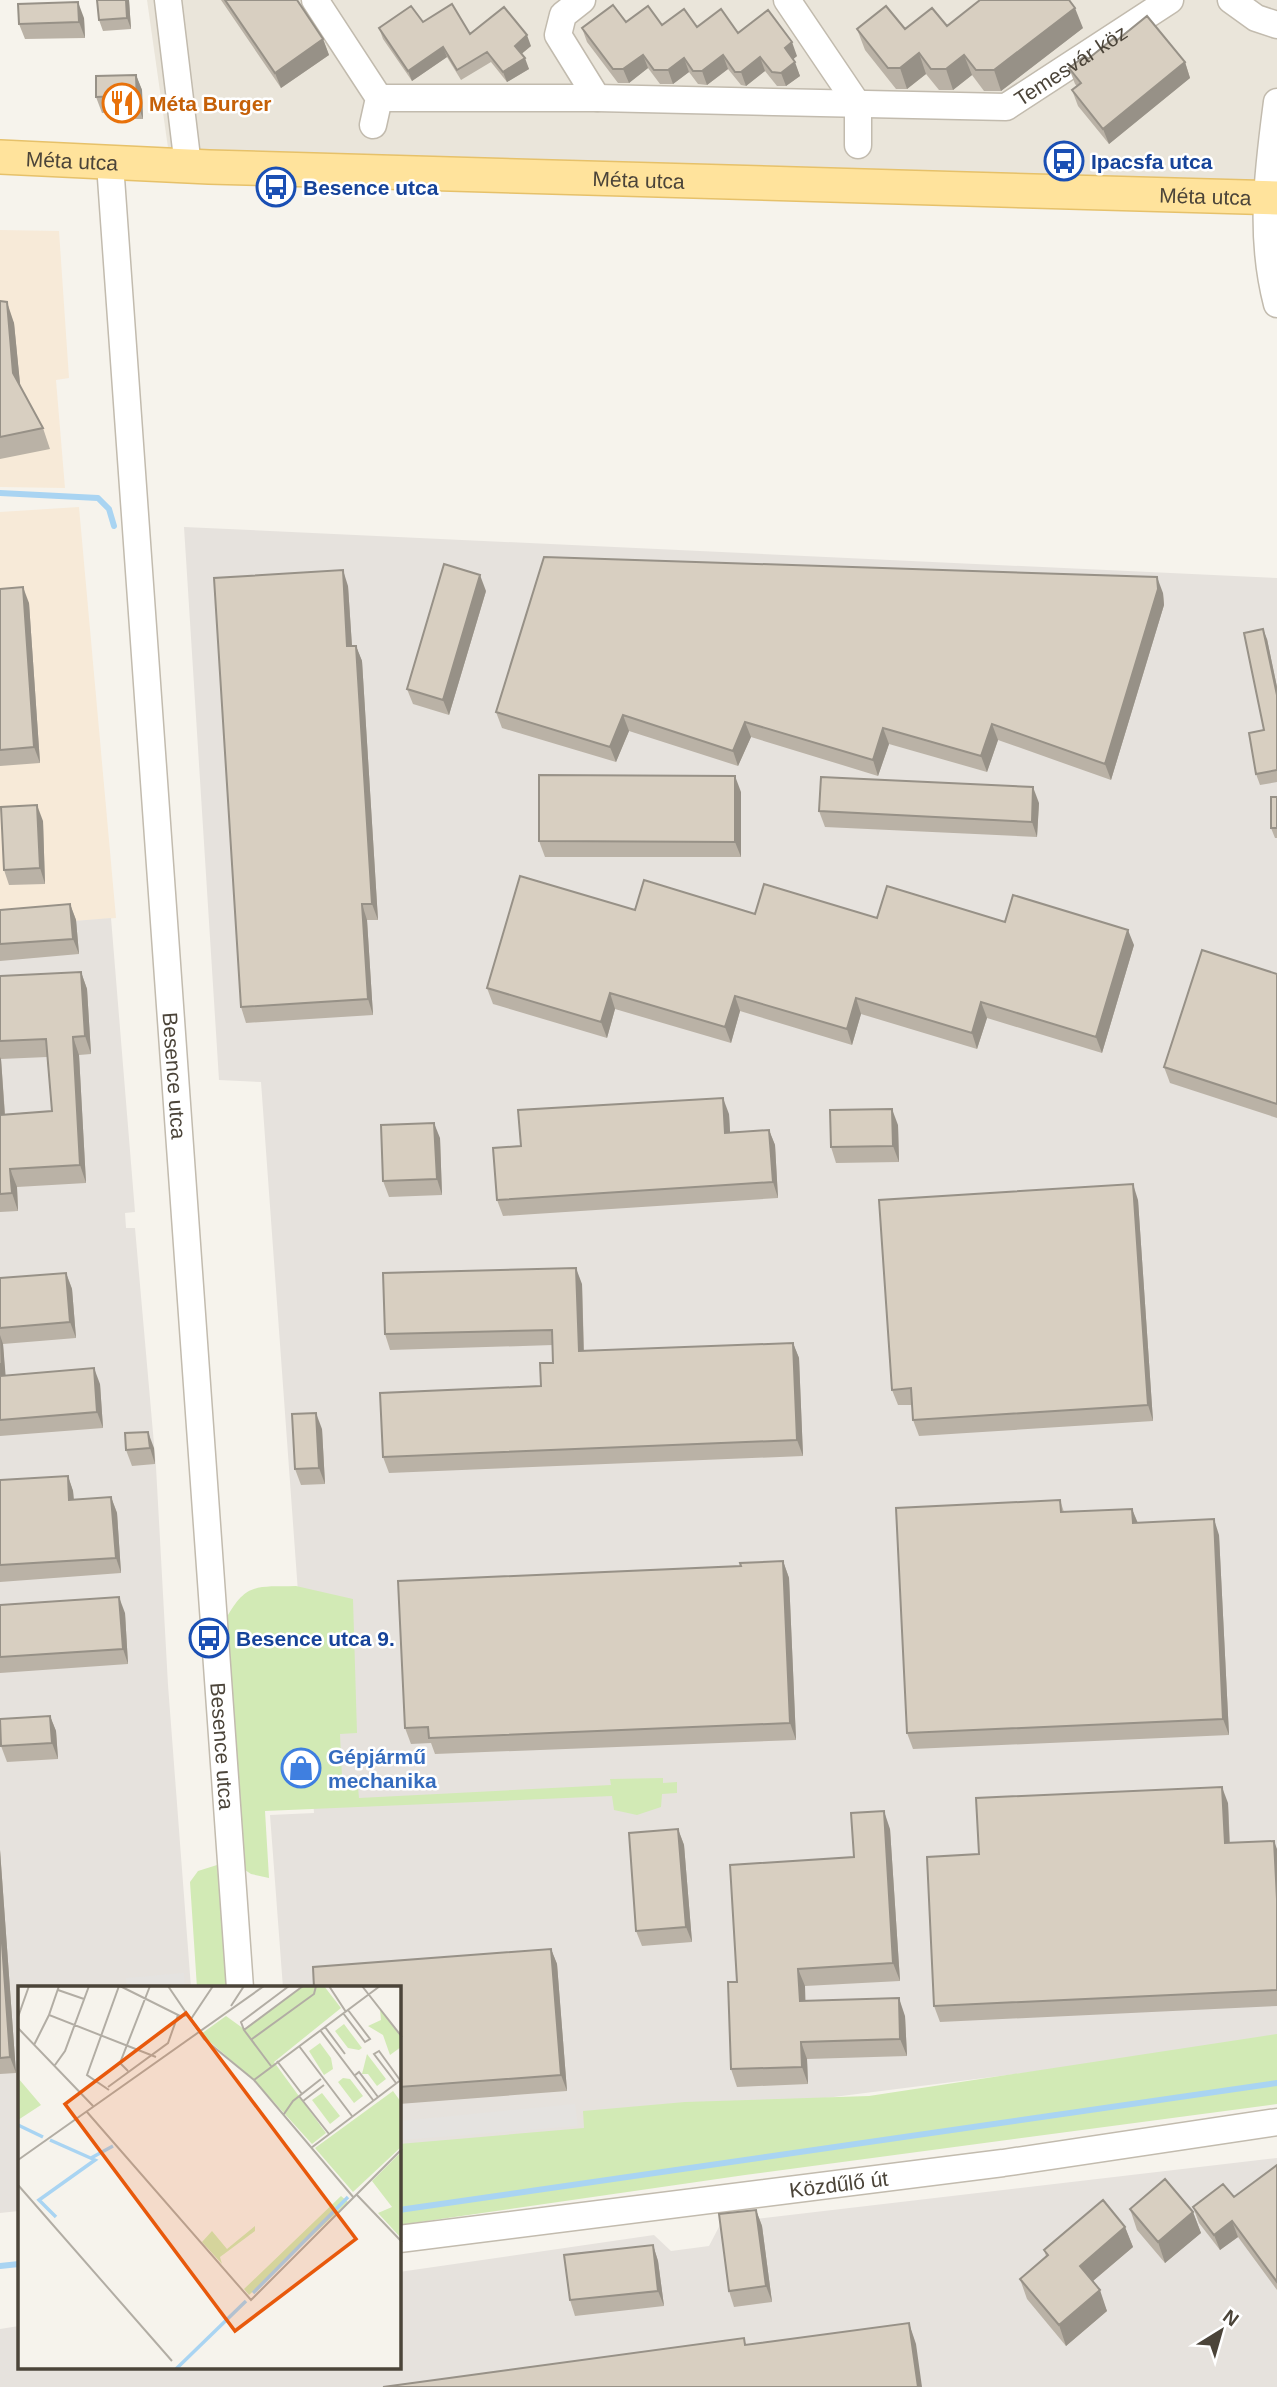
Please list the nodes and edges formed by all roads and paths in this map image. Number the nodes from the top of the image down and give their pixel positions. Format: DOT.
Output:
graph roads {
  1 [pos="168,0"];
  2 [pos="315,0"];
  3 [pos="582,0"];
  4 [pos="787,0"];
  5 [pos="1170,0"];
  6 [pos="1231,0"];
  7 [pos="1277,25"];
  8 [pos="379,98"];
  9 [pos="597,98"];
  10 [pos="1277,102"];
  11 [pos="858,105"];
  12 [pos="373,125"];
  13 [pos="858,145"];
  14 [pos="0,158"];
  15 [pos="110,164"];
  16 [pos="188,166"];
  17 [pos="1272,198"];
  18 [pos="1277,304"];
  19 [pos="240,1986"];
  20 [pos="1277,2122"];
  21 [pos="401,2239"];
  1 -- 16 [label="street"];
  2 -- 8 [label="street"];
  3 -- 9 [label="street"];
  4 -- 11 [label="street"];
  5 -- 11 [label="street, Temesvár köz"];
  6 -- 7 [label="street"];
  8 -- 9 [label="street"];
  8 -- 12 [label="street"];
  9 -- 11 [label="street"];
  10 -- 17 [label="street"];
  11 -- 13 [label="street"];
  14 -- 15 [label="main road, Méta utca"];
  15 -- 16 [label="main road, Méta utca"];
  15 -- 19 [label="street, Besence utca"];
  16 -- 17 [label="main road, Méta utca"];
  17 -- 18 [label="street"];
  20 -- 21 [label="street, Közdűlő út"];
}
